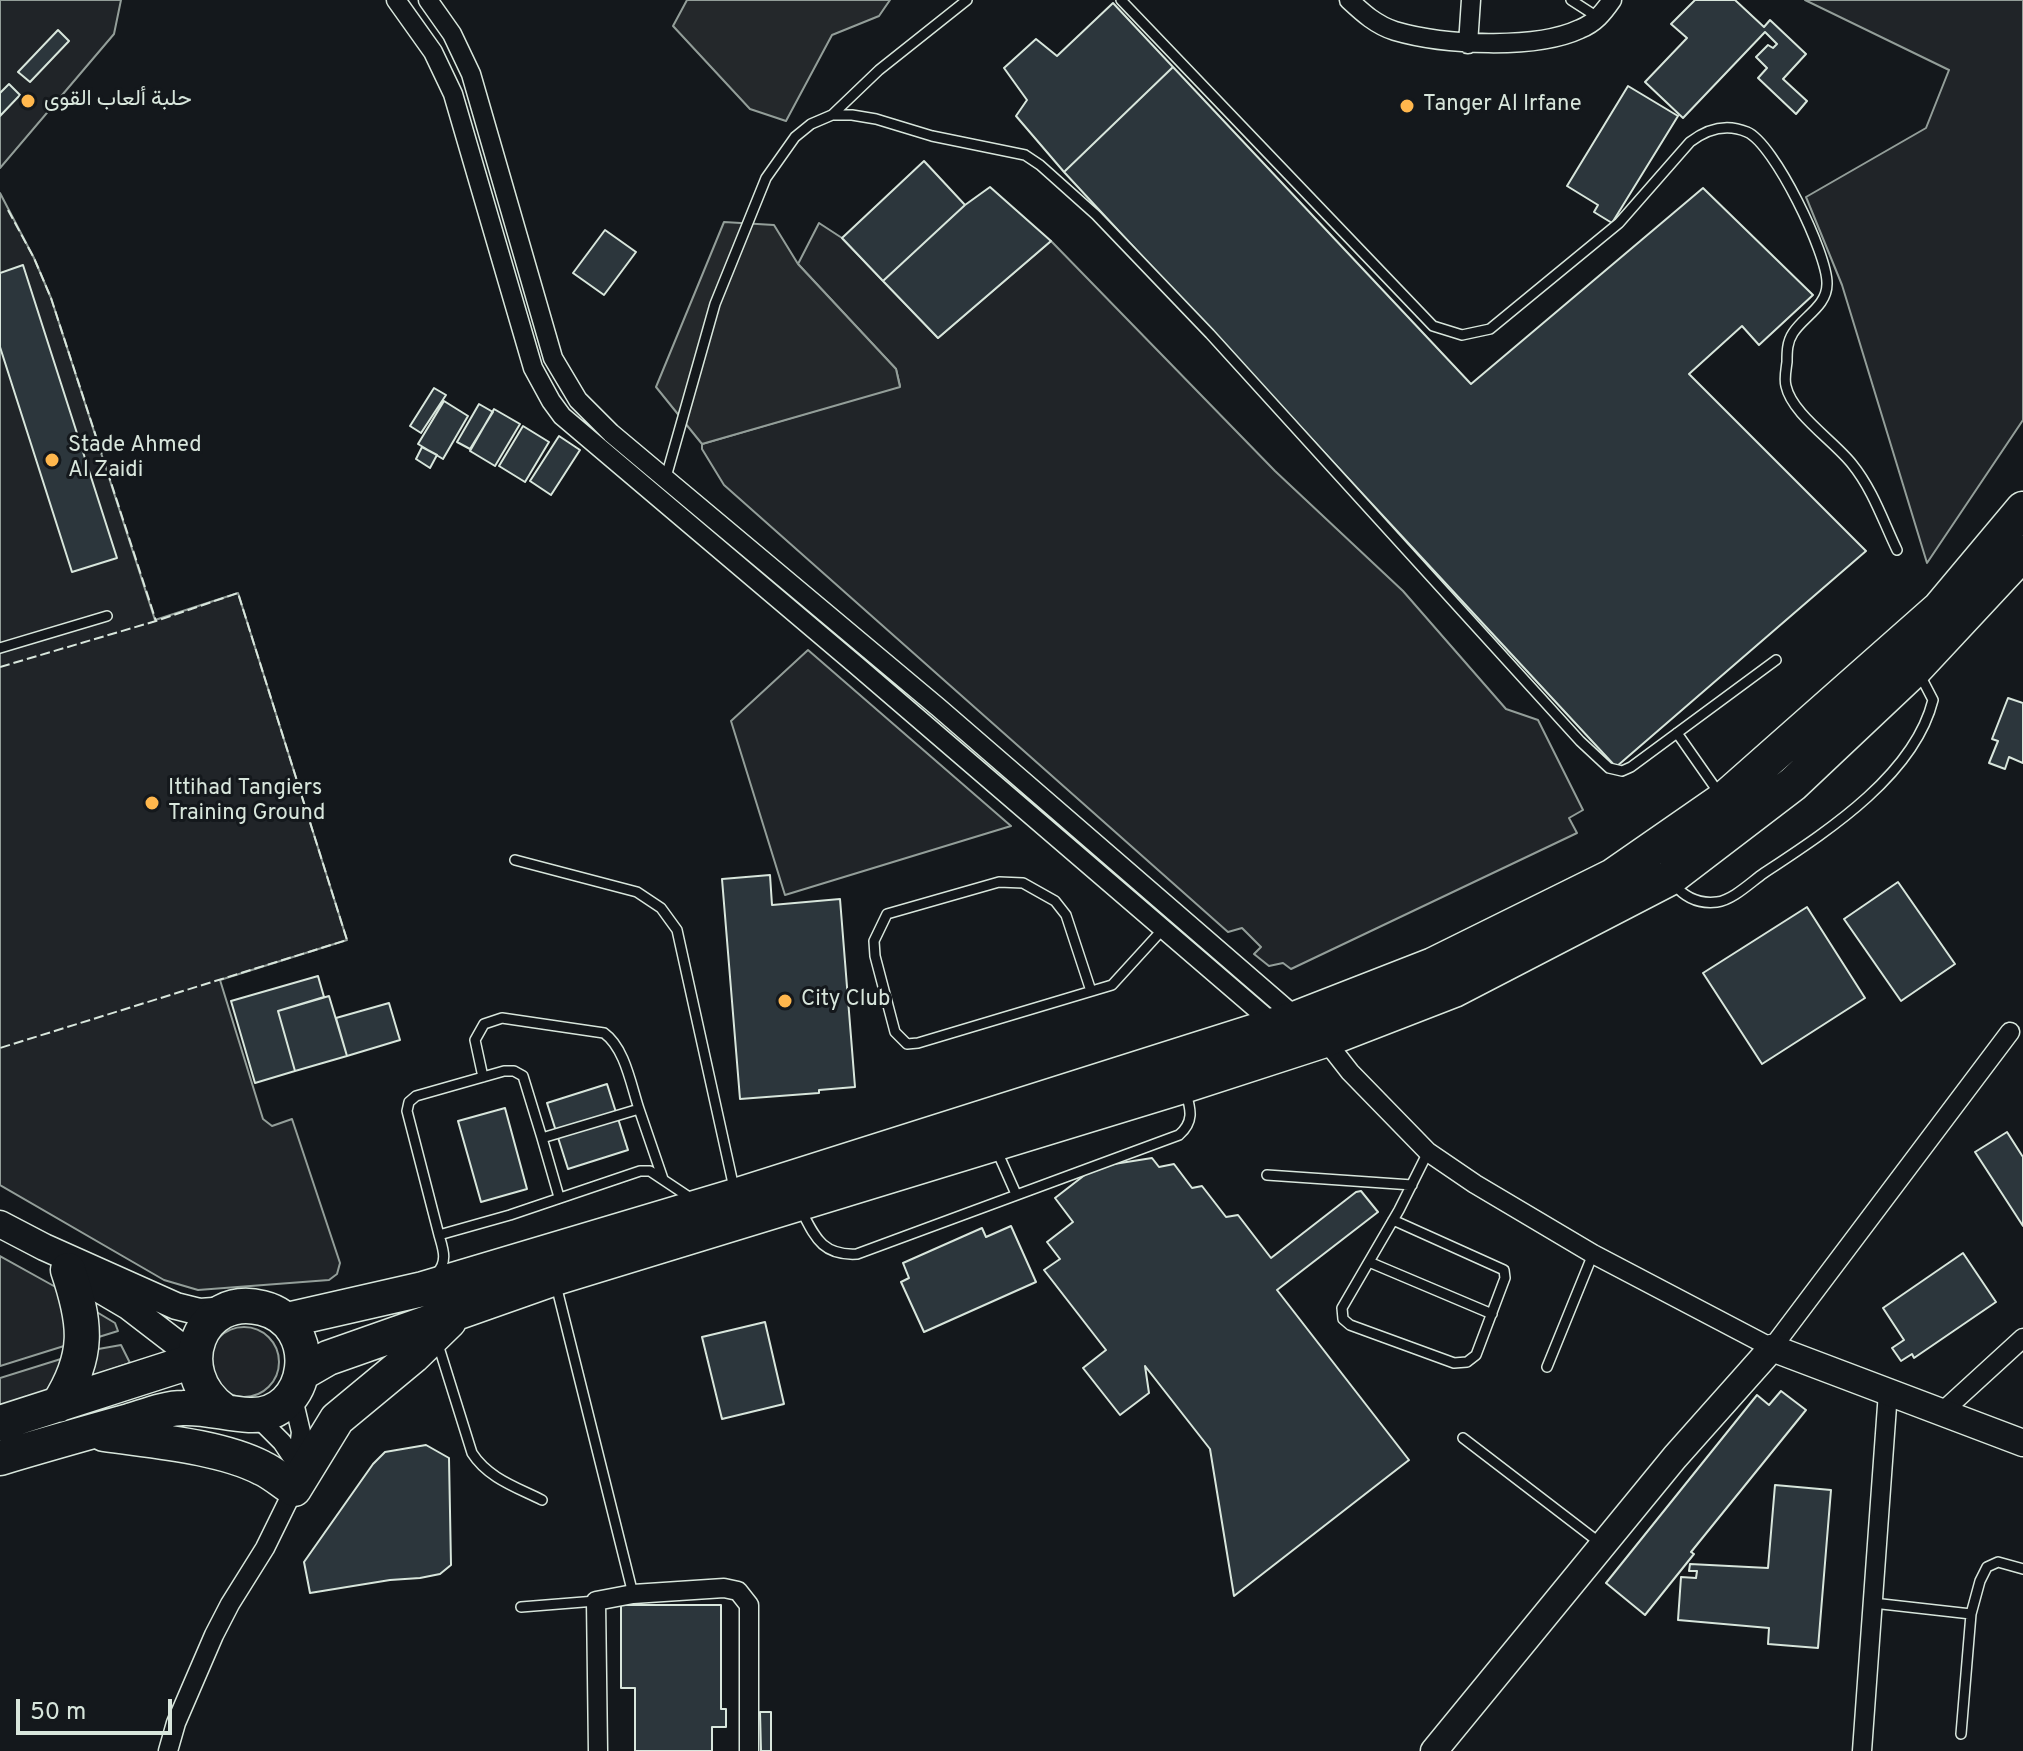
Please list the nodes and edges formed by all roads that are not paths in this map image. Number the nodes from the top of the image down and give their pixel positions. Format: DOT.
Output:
graph roads {
  1 [pos="396,0"];
  2 [pos="428,0"];
  3 [pos="967,0"];
  4 [pos="1121,0"];
  5 [pos="1349,0"];
  6 [pos="1471,0"];
  7 [pos="1571,0"];
  8 [pos="1612,0"];
  9 [pos="1599,18"];
  10 [pos="1468,44"];
  11 [pos="832,115"];
  12 [pos="666,477"];
  13 [pos="2023,509"];
  14 [pos="1897,550"];
  15 [pos="2023,553"];
  16 [pos="107,616"];
  17 [pos="0,648"];
  18 [pos="1776,660"];
  19 [pos="1916,668"];
  20 [pos="1677,733"];
  21 [pos="1724,799"];
  22 [pos="515,860"];
  23 [pos="1670,878"];
  24 [pos="1164,928"];
  25 [pos="1091,991"];
  26 [pos="1286,1022"];
  27 [pos="2010,1032"];
  28 [pos="1325,1040"];
  29 [pos="483,1077"];
  30 [pos="1183,1086"];
  31 [pos="639,1109"];
  32 [pos="542,1138"];
  33 [pos="994,1144"];
  34 [pos="1428,1152"];
  35 [pos="1267,1175"];
  36 [pos="663,1179"];
  37 [pos="1412,1185"];
  38 [pos="1016,1194"];
  39 [pos="735,1196"];
  40 [pos="559,1197"];
  41 [pos="702,1205"];
  42 [pos="798,1205"];
  43 [pos="1393,1220"];
  44 [pos="0,1224"];
  45 [pos="439,1235"];
  46 [pos="1593,1254"];
  47 [pos="56,1258"];
  48 [pos="1369,1262"];
  49 [pos="555,1278"];
  50 [pos="423,1289"];
  51 [pos="227,1310"];
  52 [pos="1492,1314"];
  53 [pos="287,1320"];
  54 [pos="446,1323"];
  55 [pos="2023,1338"];
  56 [pos="1772,1348"];
  57 [pos="193,1358"];
  58 [pos="1547,1367"];
  59 [pos="297,1384"];
  60 [pos="1888,1392"];
  61 [pos="58,1405"];
  62 [pos="239,1412"];
  63 [pos="1941,1413"];
  64 [pos="0,1423"];
  65 [pos="89,1432"];
  66 [pos="1463,1438"];
  67 [pos="2023,1443"];
  68 [pos="0,1458"];
  69 [pos="295,1476"];
  70 [pos="542,1500"];
  71 [pos="1603,1545"];
  72 [pos="2023,1569"];
  73 [pos="633,1594"];
  74 [pos="596,1601"];
  75 [pos="1873,1603"];
  76 [pos="521,1607"];
  77 [pos="1971,1614"];
  78 [pos="1961,1734"];
  79 [pos="168,1751"];
  80 [pos="598,1751"];
  81 [pos="749,1751"];
  82 [pos="1434,1751"];
  83 [pos="1862,1751"];
  1 -- 24 [label="street"];
  2 -- 12 [label="street"];
  3 -- 11 [label="lane"];
  4 -- 14 [label="lane"];
  5 -- 10 [label="street"];
  6 -- 10 [label="street"];
  7 -- 9 [label="lane"];
  8 -- 9 [label="street"];
  9 -- 10 [label="street"];
  11 -- 12 [label="lane"];
  11 -- 20 [label="lane"];
  12 -- 26 [label="street"];
  13 -- 21 [label="highway"];
  15 -- 19 [label="highway"];
  16 -- 17 [label="lane"];
  18 -- 20 [label="lane"];
  19 -- 23 [label="highway"];
  19 -- 23 [label="lane"];
  20 -- 21 [label="lane"];
  21 -- 26 [label="highway"];
  22 -- 39 [label="lane"];
  23 -- 28 [label="highway"];
  24 -- 25 [label="lane"];
  24 -- 26 [label="street"];
  25 -- 25 [label="lane"];
  26 -- 39 [label="highway"];
  27 -- 56 [label="street"];
  28 -- 30 [label="highway"];
  28 -- 34 [label="street"];
  29 -- 31 [label="lane"];
  29 -- 32 [label="lane"];
  29 -- 45 [label="lane"];
  30 -- 33 [label="highway"];
  30 -- 38 [label="lane"];
  31 -- 32 [label="lane"];
  31 -- 36 [label="lane"];
  32 -- 40 [label="lane"];
  33 -- 38 [label="lane"];
  33 -- 42 [label="highway"];
  34 -- 37 [label="lane"];
  34 -- 46 [label="street"];
  35 -- 37 [label="lane"];
  36 -- 40 [label="lane"];
  36 -- 41 [label="lane"];
  37 -- 43 [label="lane"];
  38 -- 42 [label="lane"];
  39 -- 41 [label="highway"];
  40 -- 45 [label="lane"];
  41 -- 50 [label="highway"];
  42 -- 49 [label="highway"];
  43 -- 48 [label="lane"];
  43 -- 52 [label="lane"];
  44 -- 47 [label="street"];
  45 -- 50 [label="lane"];
  46 -- 56 [label="street"];
  46 -- 58 [label="lane"];
  47 -- 51 [label="street"];
  47 -- 57 [label="street"];
  47 -- 61 [label="highway"];
  48 -- 52 [label="lane"];
  48 -- 52 [label="lane"];
  49 -- 54 [label="highway"];
  49 -- 73 [label="lane"];
  50 -- 53 [label="highway"];
  51 -- 53 [label="highway"];
  51 -- 57 [label="highway"];
  53 -- 59 [label="highway"];
  54 -- 59 [label="highway"];
  54 -- 69 [label="highway"];
  54 -- 70 [label="lane"];
  55 -- 63 [label="street"];
  56 -- 60 [label="street"];
  56 -- 71 [label="street"];
  57 -- 61 [label="highway"];
  57 -- 62 [label="highway"];
  59 -- 62 [label="highway"];
  59 -- 69 [label="street"];
  60 -- 63 [label="street"];
  60 -- 75 [label="street"];
  61 -- 64 [label="highway"];
  62 -- 65 [label="highway"];
  62 -- 69 [label="street"];
  63 -- 67 [label="street"];
  65 -- 68 [label="highway"];
  65 -- 69 [label="highway"];
  66 -- 71 [label="lane"];
  69 -- 79 [label="street"];
  71 -- 82 [label="street"];
  72 -- 77 [label="lane"];
  73 -- 74 [label="street"];
  73 -- 81 [label="street"];
  74 -- 76 [label="lane"];
  74 -- 80 [label="street"];
  75 -- 77 [label="lane"];
  75 -- 83 [label="street"];
  77 -- 78 [label="lane"];
}
